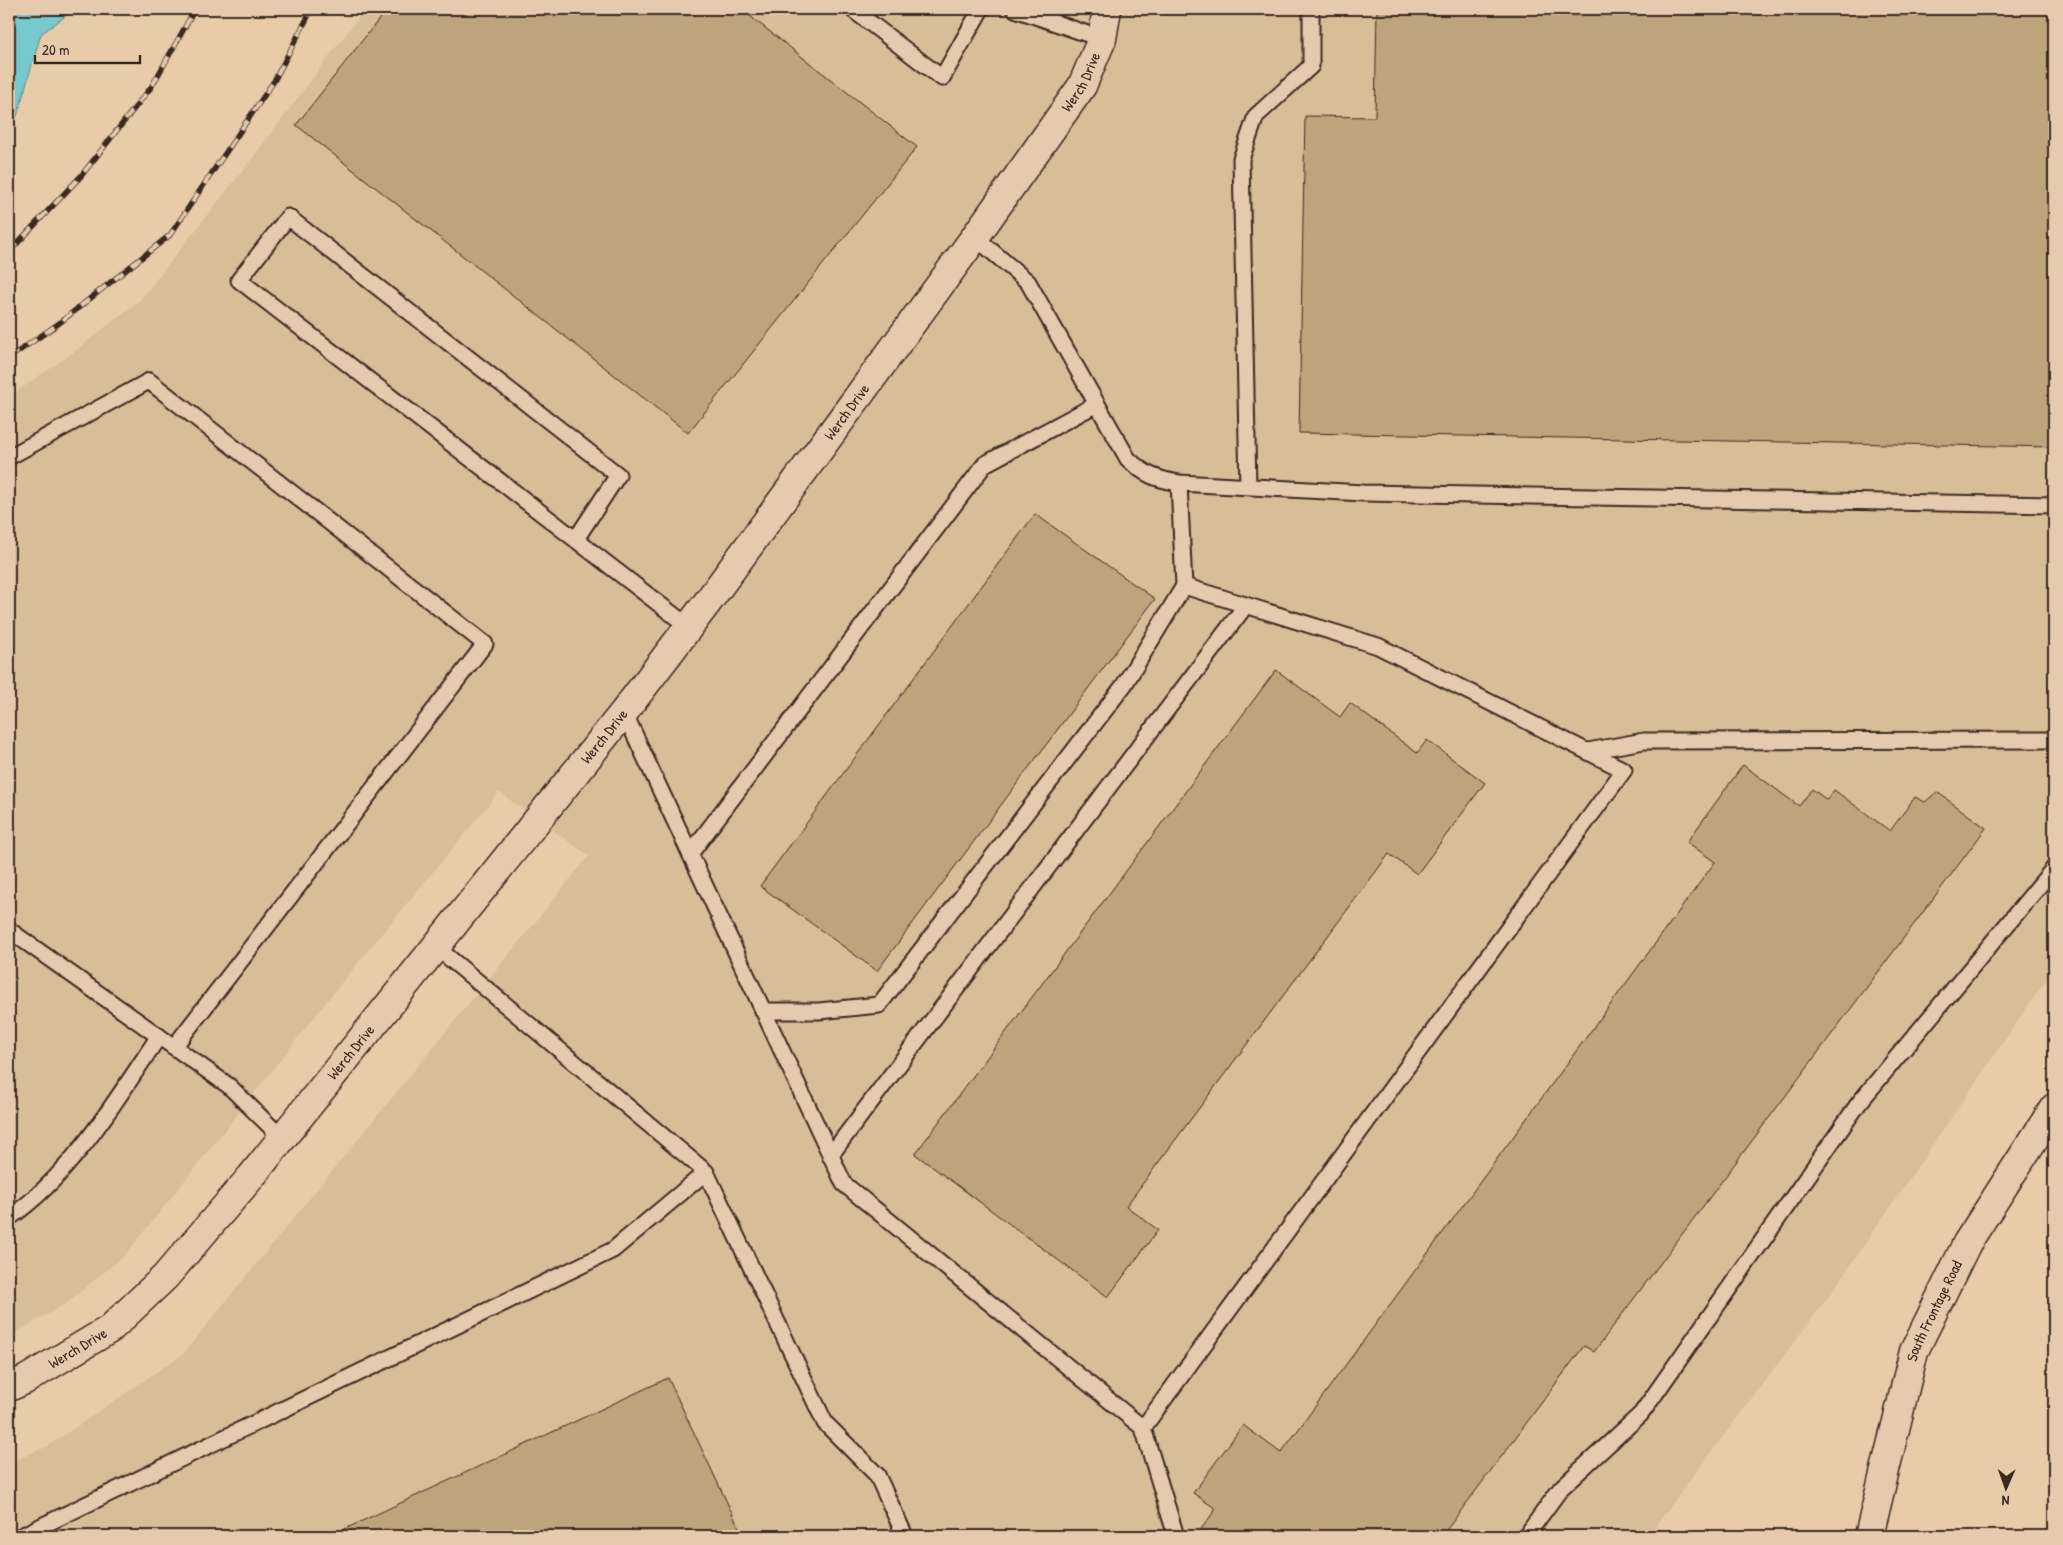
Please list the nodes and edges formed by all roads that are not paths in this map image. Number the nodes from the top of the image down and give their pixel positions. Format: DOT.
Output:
graph roads {
  1 [pos="852,9"];
  2 [pos="981,9"];
  3 [pos="1015,9"];
  4 [pos="1107,9"];
  5 [pos="1311,9"];
  6 [pos="1102,39"];
  7 [pos="975,236"];
  8 [pos="1097,404"];
  9 [pos="9,458"];
  10 [pos="1180,483"];
  11 [pos="1248,488"];
  12 [pos="2054,505"];
  13 [pos="576,539"];
  14 [pos="1184,586"];
  15 [pos="1246,606"];
  16 [pos="689,627"];
  17 [pos="624,712"];
  18 [pos="2054,740"];
  19 [pos="1588,751"];
  20 [pos="690,854"];
  21 [pos="2054,868"];
  22 [pos="9,930"];
  23 [pos="436,947"];
  24 [pos="763,1011"];
  25 [pos="159,1036"];
  26 [pos="174,1047"];
  27 [pos="2054,1108"];
  28 [pos="282,1138"];
  29 [pos="830,1156"];
  30 [pos="706,1172"];
  31 [pos="9,1218"];
  32 [pos="9,1387"];
  33 [pos="1143,1428"];
  34 [pos="21,1536"];
  35 [pos="904,1536"];
  36 [pos="1176,1536"];
  37 [pos="1526,1536"];
  38 [pos="1869,1536"];
  1 -- 2 [label="lane"];
  3 -- 6 [label="lane"];
  4 -- 6 [label="street, Werch Drive"];
  5 -- 11 [label="lane"];
  6 -- 7 [label="street, Werch Drive"];
  7 -- 8 [label="lane"];
  7 -- 16 [label="street, Werch Drive"];
  8 -- 10 [label="lane"];
  8 -- 20 [label="lane"];
  9 -- 26 [label="lane"];
  10 -- 11 [label="lane"];
  10 -- 14 [label="lane"];
  11 -- 12 [label="lane"];
  13 -- 13 [label="lane"];
  13 -- 16 [label="lane"];
  14 -- 15 [label="lane"];
  14 -- 24 [label="lane"];
  15 -- 19 [label="lane"];
  15 -- 29 [label="lane"];
  16 -- 17 [label="street, Werch Drive"];
  17 -- 20 [label="lane"];
  17 -- 23 [label="street, Werch Drive"];
  18 -- 19 [label="lane"];
  19 -- 33 [label="lane"];
  20 -- 24 [label="lane"];
  21 -- 37 [label="lane"];
  22 -- 25 [label="lane"];
  23 -- 28 [label="street, Werch Drive"];
  23 -- 30 [label="lane"];
  24 -- 29 [label="lane"];
  25 -- 26 [label="lane"];
  25 -- 31 [label="lane"];
  26 -- 28 [label="lane"];
  27 -- 38 [label="street, South Frontage Road"];
  28 -- 32 [label="street, Werch Drive"];
  29 -- 33 [label="lane"];
  30 -- 34 [label="lane"];
  30 -- 35 [label="lane"];
  33 -- 36 [label="lane"];
}
